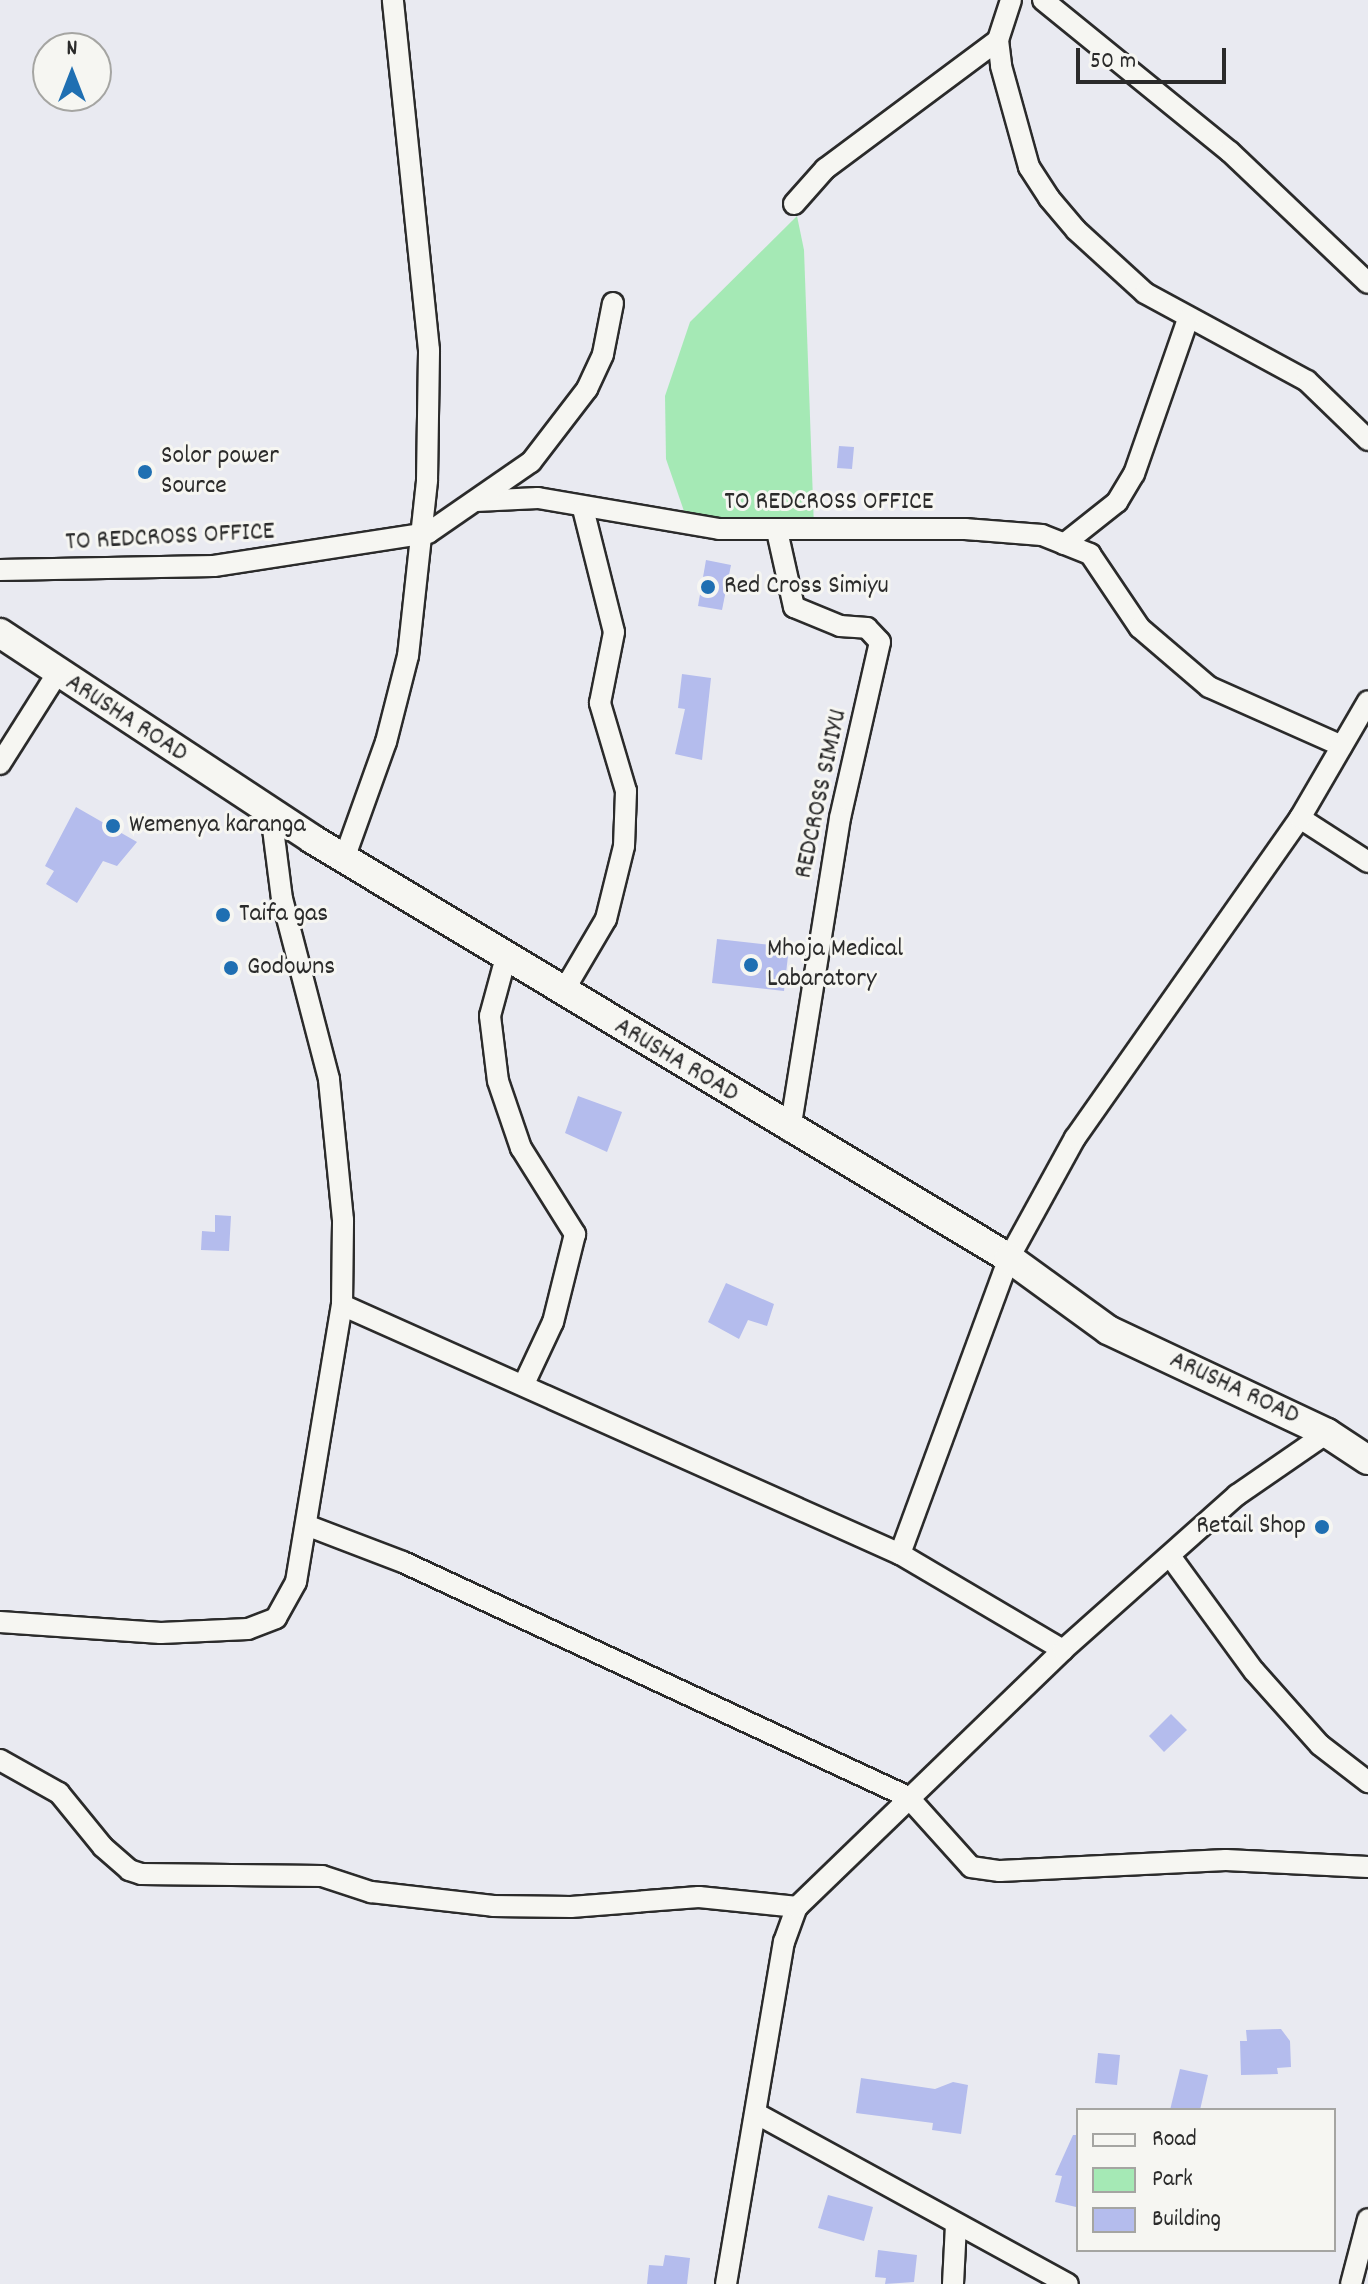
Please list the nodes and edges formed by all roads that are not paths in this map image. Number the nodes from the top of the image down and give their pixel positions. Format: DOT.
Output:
graph roads {
  1 [pos="393,0"];
  2 [pos="1011,0"];
  3 [pos="1043,0"];
  4 [pos="998,40"];
  5 [pos="794,204"];
  6 [pos="1368,283"];
  7 [pos="613,303"];
  8 [pos="1188,319"];
  9 [pos="1368,440"];
  10 [pos="476,501"];
  11 [pos="583,509"];
  12 [pos="777,531"];
  13 [pos="417,535"];
  14 [pos="1064,544"];
  15 [pos="0,570"];
  16 [pos="0,633"];
  17 [pos="57,674"];
  18 [pos="1368,701"];
  19 [pos="1342,746"];
  20 [pos="0,764"];
  21 [pos="271,813"];
  22 [pos="1300,818"];
  23 [pos="344,859"];
  24 [pos="1368,862"];
  25 [pos="506,957"];
  26 [pos="563,992"];
  27 [pos="790,1131"];
  28 [pos="1009,1258"];
  29 [pos="342,1305"];
  30 [pos="524,1384"];
  31 [pos="1327,1433"];
  32 [pos="1368,1460"];
  33 [pos="306,1525"];
  34 [pos="900,1554"];
  35 [pos="1170,1556"];
  36 [pos="0,1622"];
  37 [pos="1063,1650"];
  38 [pos="0,1760"];
  39 [pos="1368,1782"];
  40 [pos="908,1797"];
  41 [pos="1368,1867"];
  42 [pos="797,1907"];
  43 [pos="759,2115"];
  44 [pos="1368,2219"];
  45 [pos="956,2224"];
  46 [pos="726,2284"];
  47 [pos="953,2284"];
  48 [pos="1068,2284"];
  49 [pos="1351,2284"];
  1 -- 13 [label="street"];
  2 -- 4 [label="street"];
  3 -- 6 [label="street"];
  4 -- 5 [label="street"];
  4 -- 8 [label="street"];
  7 -- 10 [label="street, TO REDCROSS OFFICE"];
  8 -- 9 [label="street"];
  8 -- 14 [label="street"];
  10 -- 11 [label="street, TO REDCROSS OFFICE"];
  10 -- 13 [label="street, TO REDCROSS OFFICE"];
  11 -- 12 [label="street, TO REDCROSS OFFICE"];
  11 -- 26 [label="street"];
  12 -- 14 [label="street, TO REDCROSS OFFICE"];
  12 -- 27 [label="street, REDCROSS SIMIYU"];
  13 -- 15 [label="street, TO REDCROSS OFFICE"];
  13 -- 23 [label="street"];
  14 -- 19 [label="street, TO REDCROSS OFFICE"];
  16 -- 17 [label="main road, ARUSHA ROAD"];
  17 -- 20 [label="street"];
  17 -- 21 [label="main road, ARUSHA ROAD"];
  18 -- 19 [label="street"];
  19 -- 22 [label="street"];
  21 -- 23 [label="main road, ARUSHA ROAD"];
  21 -- 29 [label="street"];
  22 -- 24 [label="street"];
  22 -- 28 [label="street"];
  23 -- 25 [label="main road, ARUSHA ROAD"];
  25 -- 26 [label="main road, ARUSHA ROAD"];
  25 -- 30 [label="street"];
  26 -- 27 [label="main road, ARUSHA ROAD"];
  27 -- 28 [label="main road, ARUSHA ROAD"];
  28 -- 31 [label="main road, ARUSHA ROAD"];
  28 -- 34 [label="street"];
  29 -- 30 [label="street"];
  29 -- 33 [label="street"];
  30 -- 34 [label="street"];
  31 -- 32 [label="main road, ARUSHA ROAD"];
  31 -- 35 [label="street"];
  33 -- 36 [label="street"];
  33 -- 40 [label="street"];
  34 -- 37 [label="street"];
  35 -- 37 [label="street"];
  35 -- 39 [label="street"];
  37 -- 40 [label="street"];
  38 -- 42 [label="street"];
  40 -- 41 [label="street"];
  40 -- 42 [label="street"];
  42 -- 43 [label="street"];
  43 -- 45 [label="street"];
  43 -- 46 [label="street"];
  44 -- 49 [label="street"];
  45 -- 47 [label="street"];
  45 -- 48 [label="street"];
}
